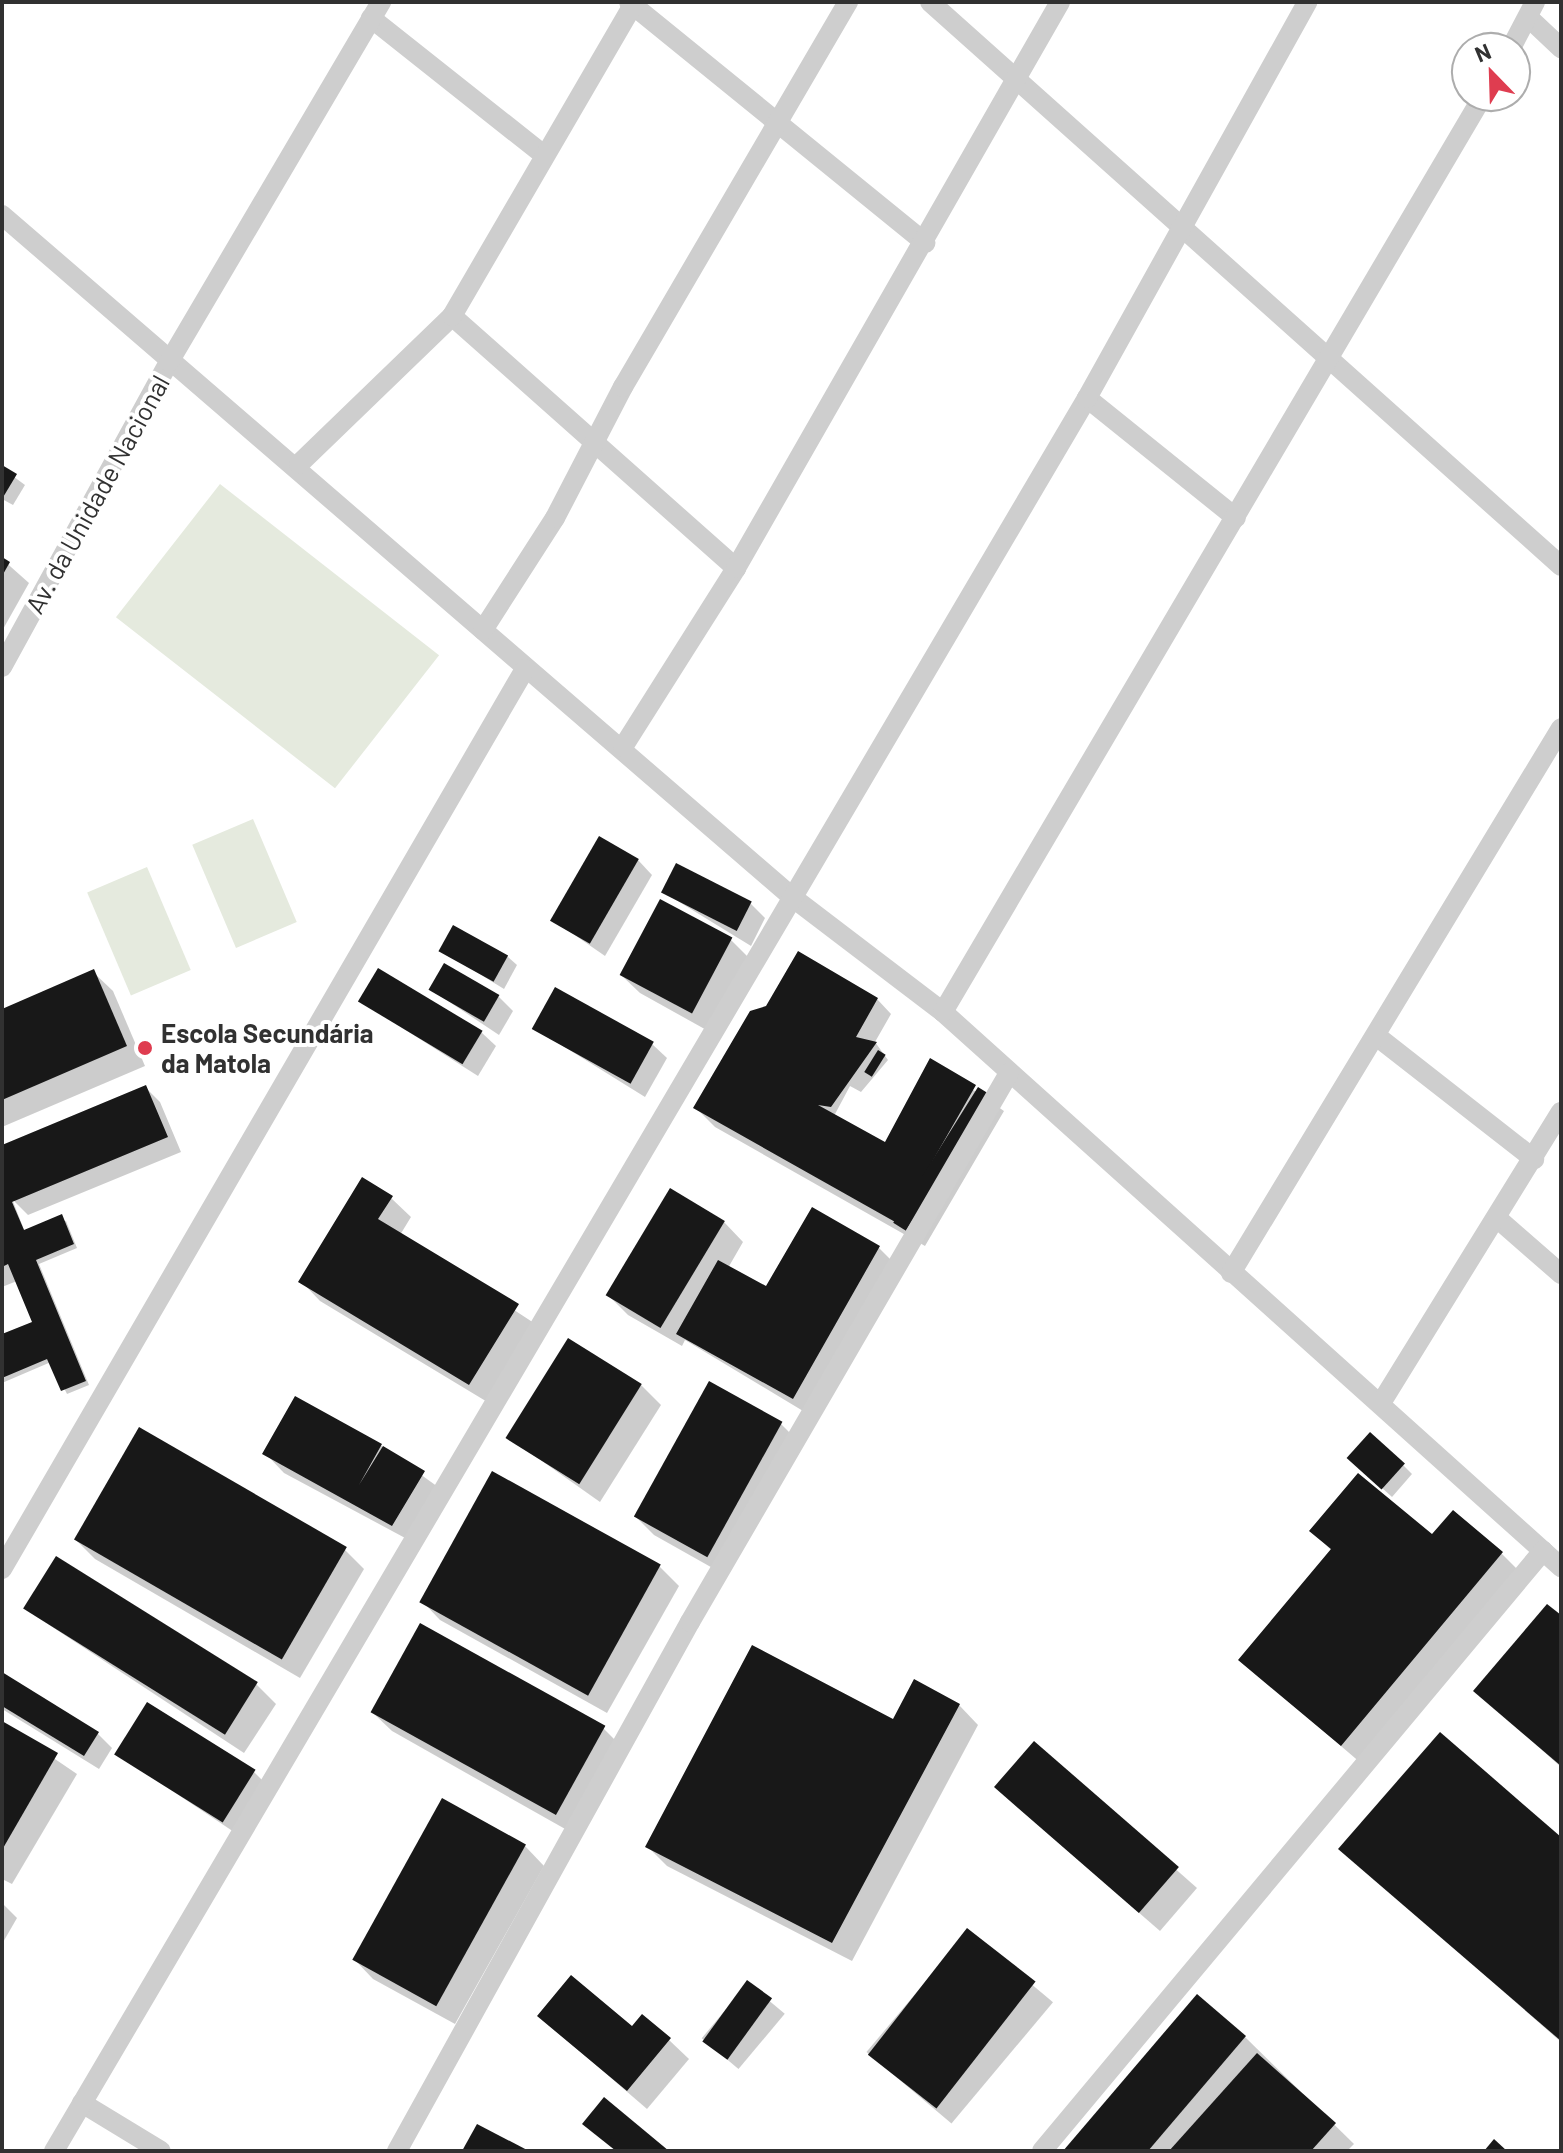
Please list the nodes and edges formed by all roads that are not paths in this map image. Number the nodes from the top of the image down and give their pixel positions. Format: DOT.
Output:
graph roads {
  1 [pos="848,2"];
  2 [pos="930,2"];
  3 [pos="1060,2"];
  4 [pos="1307,2"];
  5 [pos="632,3"];
  6 [pos="376,10"];
  7 [pos="1532,10"];
  8 [pos="1520,32"];
  9 [pos="1561,48"];
  10 [pos="1019,79"];
  11 [pos="1473,112"];
  12 [pos="777,117"];
  13 [pos="544,155"];
  14 [pos="2,215"];
  15 [pos="1183,229"];
  16 [pos="926,243"];
  17 [pos="452,316"];
  18 [pos="1329,355"];
  19 [pos="169,362"];
  20 [pos="1087,398"];
  21 [pos="596,439"];
  22 [pos="299,464"];
  23 [pos="1236,518"];
  24 [pos="1561,566"];
  25 [pos="736,568"];
  26 [pos="483,630"];
  27 [pos="2,667"];
  28 [pos="525,669"];
  29 [pos="1561,728"];
  30 [pos="623,747"];
  31 [pos="792,897"];
  32 [pos="943,1012"];
  33 [pos="1379,1038"];
  34 [pos="1009,1073"];
  35 [pos="1561,1112"];
  36 [pos="1534,1159"];
  37 [pos="1498,1219"];
  38 [pos="1231,1273"];
  39 [pos="1561,1274"];
  40 [pos="1381,1403"];
  41 [pos="1543,1551"];
  42 [pos="1561,1567"];
  43 [pos="2,1569"];
  44 [pos="82,2103"];
  45 [pos="54,2151"];
  46 [pos="161,2151"];
  47 [pos="397,2151"];
  48 [pos="1042,2151"];
  1 -- 12 [label="street"];
  2 -- 10 [label="street"];
  3 -- 10 [label="street"];
  4 -- 15 [label="street"];
  5 -- 12 [label="street"];
  5 -- 13 [label="street"];
  6 -- 13 [label="street"];
  6 -- 19 [label="street, Av. da Unidade Nacional"];
  7 -- 8 [label="street"];
  7 -- 9 [label="street"];
  10 -- 15 [label="street"];
  10 -- 16 [label="street"];
  11 -- 18 [label="street"];
  12 -- 16 [label="street"];
  12 -- 21 [label="street"];
  13 -- 17 [label="street"];
  14 -- 19 [label="street"];
  15 -- 18 [label="street"];
  15 -- 20 [label="street"];
  16 -- 25 [label="street"];
  17 -- 21 [label="street"];
  17 -- 22 [label="street"];
  18 -- 23 [label="street"];
  18 -- 24 [label="street"];
  19 -- 22 [label="street"];
  19 -- 27 [label="street, Av. da Unidade Nacional"];
  20 -- 23 [label="street"];
  20 -- 31 [label="street"];
  21 -- 25 [label="street"];
  21 -- 26 [label="street"];
  22 -- 26 [label="street"];
  23 -- 32 [label="street"];
  25 -- 30 [label="street"];
  26 -- 28 [label="street"];
  28 -- 30 [label="street"];
  28 -- 43 [label="street"];
  29 -- 33 [label="street"];
  30 -- 31 [label="street"];
  31 -- 32 [label="street"];
  31 -- 44 [label="street"];
  32 -- 34 [label="street"];
  33 -- 36 [label="street"];
  33 -- 38 [label="street"];
  34 -- 38 [label="street"];
  34 -- 47 [label="street"];
  35 -- 36 [label="street"];
  36 -- 37 [label="street"];
  37 -- 39 [label="street"];
  37 -- 40 [label="street"];
  38 -- 40 [label="street"];
  40 -- 41 [label="street"];
  41 -- 42 [label="street"];
  41 -- 48 [label="street"];
  44 -- 45 [label="street"];
  44 -- 46 [label="street"];
}
